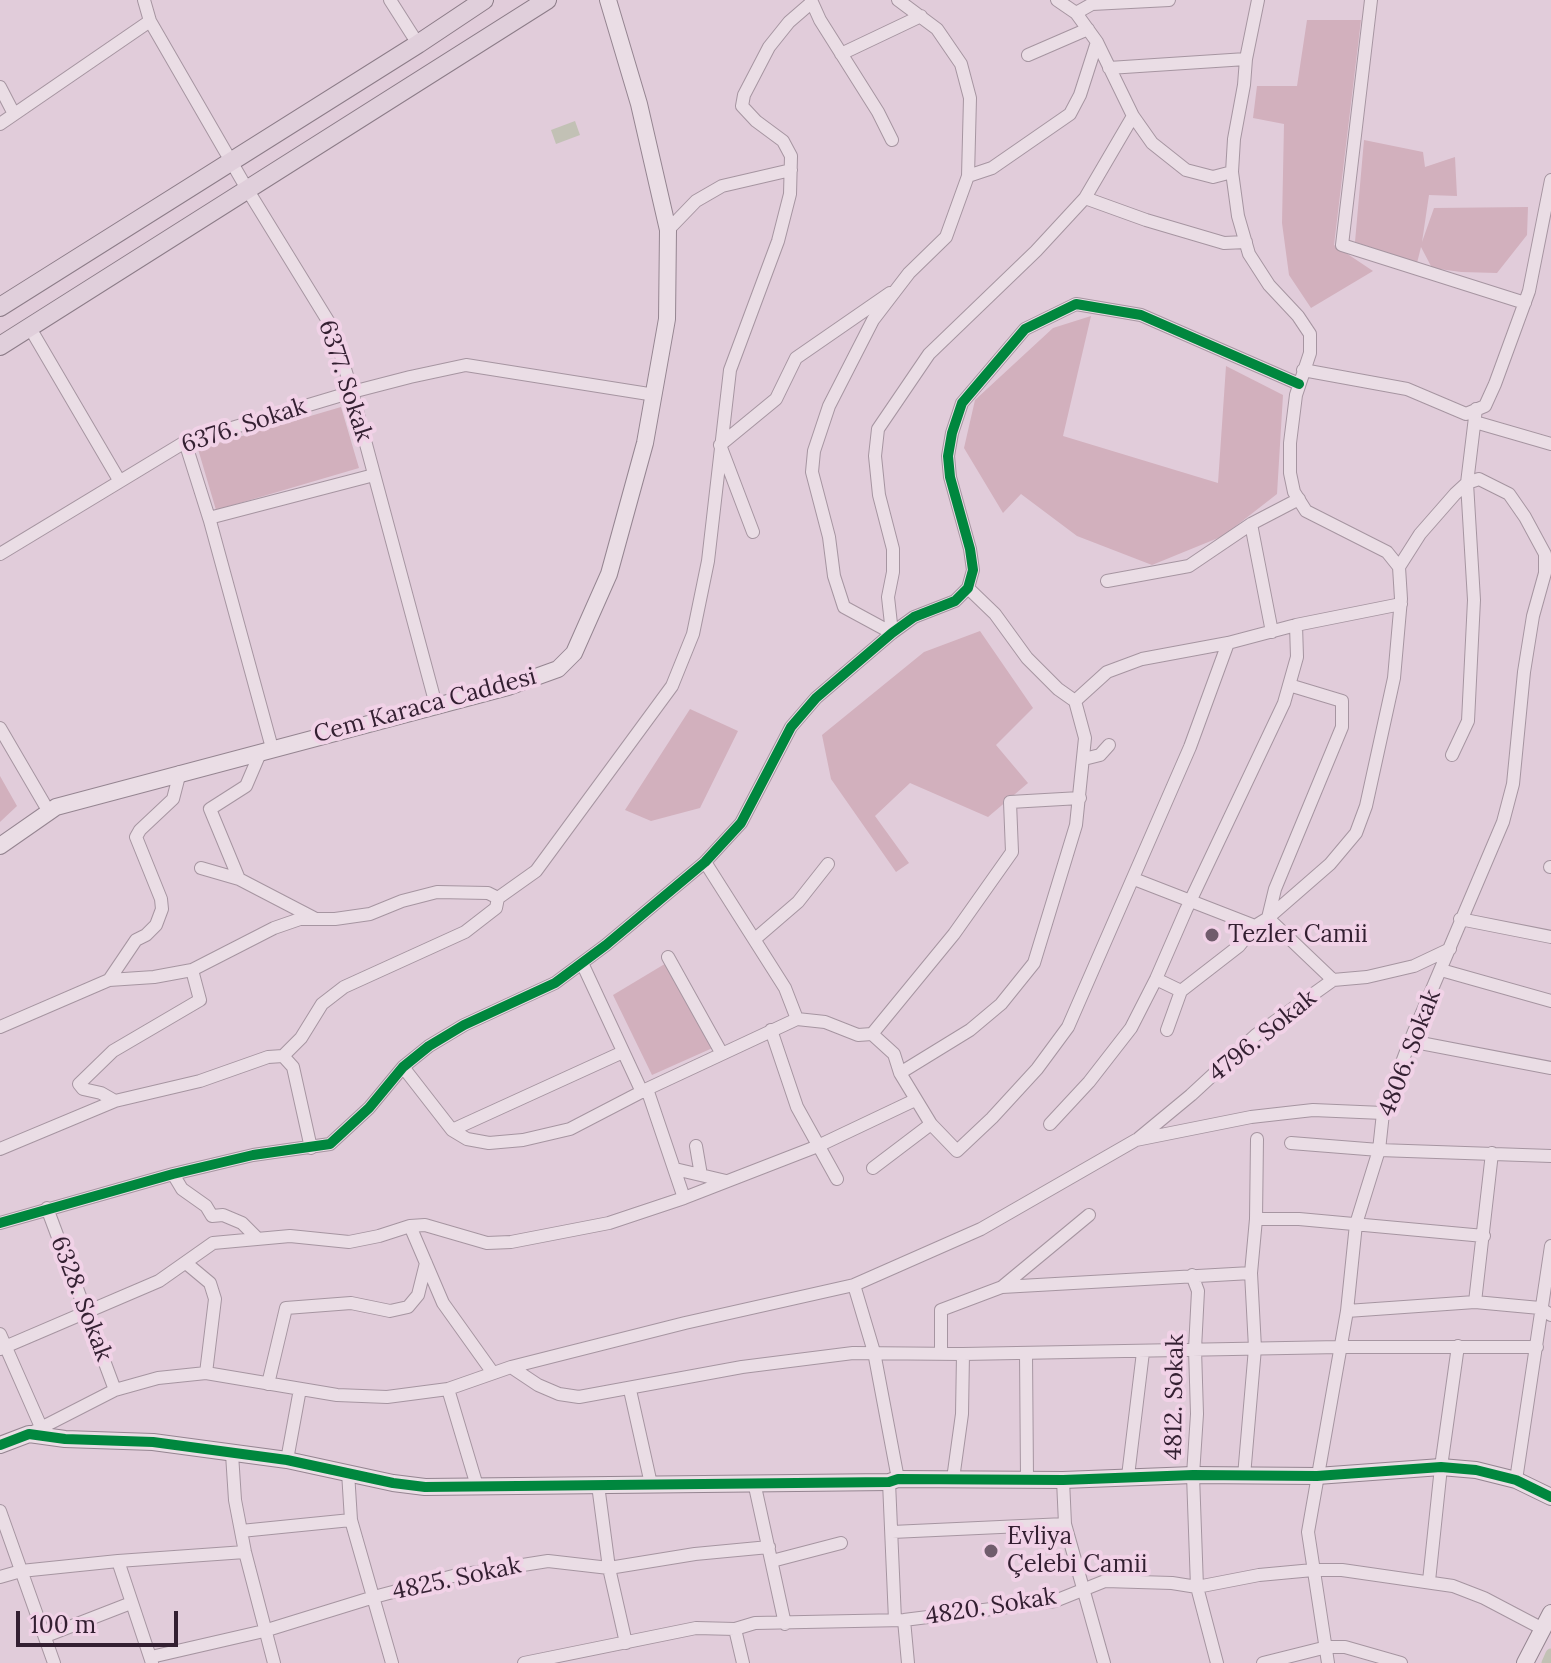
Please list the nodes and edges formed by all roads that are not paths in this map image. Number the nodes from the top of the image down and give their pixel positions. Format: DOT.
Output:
graph roads {
  1 [pos="144,0"];
  2 [pos="390,0"];
  3 [pos="484,0"];
  4 [pos="547,0"];
  5 [pos="608,0"];
  6 [pos="1057,0"];
  7 [pos="1169,0"];
  8 [pos="1258,0"];
  9 [pos="1371,0"];
  10 [pos="811,1"];
  11 [pos="901,1"];
  12 [pos="1076,13"];
  13 [pos="921,16"];
  14 [pos="150,21"];
  15 [pos="1088,29"];
  16 [pos="1097,42"];
  17 [pos="418,44"];
  18 [pos="841,54"];
  19 [pos="1028,55"];
  20 [pos="1246,59"];
  21 [pos="1109,68"];
  22 [pos="0,87"];
  23 [pos="14,114"];
  24 [pos="1133,116"];
  25 [pos="0,124"];
  26 [pos="892,140"];
  27 [pos="232,161"];
  28 [pos="791,170"];
  29 [pos="1232,172"];
  30 [pos="968,176"];
  31 [pos="1551,182"];
  32 [pos="247,189"];
  33 [pos="1085,198"];
  34 [pos="668,230"];
  35 [pos="1246,242"];
  36 [pos="899,286"];
  37 [pos="2,299"];
  38 [pos="1525,303"];
  39 [pos="30,328"];
  40 [pos="0,346"];
  41 [pos="1303,370"];
  42 [pos="1299,384"];
  43 [pos="352,392"];
  44 [pos="655,395"];
  45 [pos="1476,415"];
  46 [pos="185,442"];
  47 [pos="1551,444"];
  48 [pos="720,445"];
  49 [pos="374,475"];
  50 [pos="119,480"];
  51 [pos="1473,481"];
  52 [pos="1299,499"];
  53 [pos="209,518"];
  54 [pos="1251,524"];
  55 [pos="753,532"];
  56 [pos="0,554"];
  57 [pos="1399,567"];
  58 [pos="1107,581"];
  59 [pos="968,588"];
  60 [pos="1401,604"];
  61 [pos="1296,625"];
  62 [pos="1272,632"];
  63 [pos="892,633"];
  64 [pos="1228,643"];
  65 [pos="1289,685"];
  66 [pos="1075,701"];
  67 [pos="436,705"];
  68 [pos="0,728"];
  69 [pos="1109,745"];
  70 [pos="266,749"];
  71 [pos="1452,755"];
  72 [pos="1084,759"];
  73 [pos="180,772"];
  74 [pos="1080,798"];
  75 [pos="49,812"];
  76 [pos="0,846"];
  77 [pos="705,862"];
  78 [pos="828,864"];
  79 [pos="201,868"];
  80 [pos="239,879"];
  81 [pos="1134,879"];
  82 [pos="498,898"];
  83 [pos="1192,900"];
  84 [pos="1268,918"];
  85 [pos="317,919"];
  86 [pos="1460,919"];
  87 [pos="1255,926"];
  88 [pos="1551,937"];
  89 [pos="755,939"];
  90 [pos="1450,949"];
  91 [pos="668,957"];
  92 [pos="582,963"];
  93 [pos="192,970"];
  94 [pos="1441,970"];
  95 [pos="1156,979"];
  96 [pos="109,980"];
  97 [pos="1333,980"];
  98 [pos="1181,991"];
  99 [pos="1551,1001"];
  100 [pos="797,1019"];
  101 [pos="0,1027"];
  102 [pos="771,1030"];
  103 [pos="1167,1030"];
  104 [pos="872,1034"];
  105 [pos="1410,1041"];
  106 [pos="623,1052"];
  107 [pos="722,1054"];
  108 [pos="283,1056"];
  109 [pos="403,1067"];
  110 [pos="1551,1068"];
  111 [pos="900,1073"];
  112 [pos="644,1090"];
  113 [pos="915,1100"];
  114 [pos="115,1101"];
  115 [pos="1383,1113"];
  116 [pos="931,1124"];
  117 [pos="1050,1124"];
  118 [pos="452,1130"];
  119 [pos="1257,1139"];
  120 [pos="1136,1140"];
  121 [pos="1291,1143"];
  122 [pos="696,1146"];
  123 [pos="818,1146"];
  124 [pos="311,1148"];
  125 [pos="0,1149"];
  126 [pos="1379,1150"];
  127 [pos="1492,1153"];
  128 [pos="1551,1156"];
  129 [pos="873,1168"];
  130 [pos="675,1169"];
  131 [pos="173,1174"];
  132 [pos="701,1175"];
  133 [pos="837,1179"];
  134 [pos="728,1181"];
  135 [pos="684,1198"];
  136 [pos="47,1208"];
  137 [pos="1089,1215"];
  138 [pos="1256,1219"];
  139 [pos="0,1223"];
  140 [pos="1356,1224"];
  141 [pos="410,1226"];
  142 [pos="1484,1236"];
  143 [pos="256,1237"];
  144 [pos="1551,1246"];
  145 [pos="186,1263"];
  146 [pos="426,1263"];
  147 [pos="1251,1273"];
  148 [pos="1192,1275"];
  149 [pos="854,1285"];
  150 [pos="1002,1287"];
  151 [pos="1475,1302"];
  152 [pos="86,1310"];
  153 [pos="1347,1311"];
  154 [pos="1546,1312"];
  155 [pos="2,1343"];
  156 [pos="1458,1346"];
  157 [pos="1340,1347"];
  158 [pos="1537,1347"];
  159 [pos="1255,1348"];
  160 [pos="1195,1349"];
  161 [pos="874,1352"];
  162 [pos="1143,1352"];
  163 [pos="1026,1353"];
  164 [pos="941,1354"];
  165 [pos="963,1354"];
  166 [pos="511,1367"];
  167 [pos="206,1373"];
  168 [pos="493,1373"];
  169 [pos="268,1384"];
  170 [pos="300,1389"];
  171 [pos="448,1389"];
  172 [pos="115,1390"];
  173 [pos="630,1390"];
  174 [pos="35,1430"];
  175 [pos="0,1445"];
  176 [pos="232,1454"];
  177 [pos="287,1460"];
  178 [pos="1441,1467"];
  179 [pos="348,1472"];
  180 [pos="1193,1475"];
  181 [pos="1128,1476"];
  182 [pos="1244,1476"];
  183 [pos="1317,1476"];
  184 [pos="1027,1478"];
  185 [pos="953,1479"];
  186 [pos="894,1480"];
  187 [pos="1063,1480"];
  188 [pos="1516,1480"];
  189 [pos="754,1482"];
  190 [pos="651,1484"];
  191 [pos="598,1485"];
  192 [pos="477,1486"];
  193 [pos="1551,1497"];
  194 [pos="0,1511"];
  195 [pos="351,1520"];
  196 [pos="1065,1524"];
  197 [pos="241,1531"];
  198 [pos="892,1532"];
  199 [pos="841,1543"];
  200 [pos="245,1552"];
  201 [pos="771,1554"];
  202 [pos="118,1561"];
  203 [pos="609,1568"];
  204 [pos="1313,1570"];
  205 [pos="21,1571"];
  206 [pos="0,1577"];
  207 [pos="1429,1581"];
  208 [pos="1197,1587"];
  209 [pos="1081,1590"];
  210 [pos="374,1597"];
  211 [pos="131,1603"];
  212 [pos="1551,1613"];
  213 [pos="900,1620"];
  214 [pos="785,1624"];
  215 [pos="735,1629"];
  216 [pos="1543,1629"];
  217 [pos="264,1631"];
  218 [pos="46,1636"];
  219 [pos="626,1643"];
  220 [pos="1327,1647"];
  221 [pos="152,1660"];
  222 [pos="54,1663"];
  223 [pos="274,1663"];
  224 [pos="392,1663"];
  225 [pos="524,1663"];
  226 [pos="743,1663"];
  227 [pos="908,1663"];
  228 [pos="1104,1663"];
  229 [pos="1217,1663"];
  230 [pos="1263,1663"];
  231 [pos="1328,1663"];
  232 [pos="1401,1663"];
  233 [pos="1525,1663"];
  1 -- 14 [label="street, 6377. Sokak"];
  2 -- 17 [label="street"];
  3 -- 17 [label="main road"];
  4 -- 32 [label="main road"];
  5 -- 34 [label="street, Cem Karaca Caddesi"];
  6 -- 12 [label="street"];
  7 -- 12 [label="street"];
  8 -- 20 [label="street"];
  9 -- 38 [label="street"];
  10 -- 18 [label="street"];
  10 -- 28 [label="street"];
  11 -- 13 [label="street"];
  12 -- 15 [label="street"];
  13 -- 18 [label="street"];
  13 -- 30 [label="street"];
  14 -- 23 [label="street"];
  14 -- 27 [label="street, 6377. Sokak"];
  15 -- 16 [label="street"];
  15 -- 19 [label="street"];
  16 -- 21 [label="street"];
  16 -- 30 [label="street"];
  17 -- 27 [label="main road"];
  18 -- 26 [label="street"];
  20 -- 21 [label="street"];
  20 -- 29 [label="street"];
  21 -- 24 [label="street"];
  22 -- 23 [label="street"];
  23 -- 25 [label="street"];
  24 -- 29 [label="street"];
  24 -- 33 [label="street"];
  27 -- 32 [label="street, 6377. Sokak"];
  27 -- 37 [label="main road"];
  28 -- 34 [label="street"];
  28 -- 48 [label="street"];
  29 -- 35 [label="street"];
  30 -- 36 [label="street"];
  31 -- 38 [label="street"];
  32 -- 39 [label="main road"];
  32 -- 43 [label="street, 6377. Sokak"];
  33 -- 35 [label="street"];
  33 -- 63 [label="street"];
  34 -- 44 [label="street, Cem Karaca Caddesi"];
  35 -- 41 [label="street"];
  36 -- 48 [label="street"];
  36 -- 63 [label="street"];
  38 -- 45 [label="street"];
  39 -- 40 [label="main road"];
  39 -- 50 [label="street"];
  41 -- 42 [label="street"];
  41 -- 45 [label="street"];
  42 -- 52 [label="street"];
  42 -- 59 [label="street"];
  43 -- 44 [label="street, 6376. Sokak"];
  43 -- 46 [label="street, 6376. Sokak"];
  43 -- 49 [label="street, 6377. Sokak"];
  44 -- 67 [label="street, Cem Karaca Caddesi"];
  45 -- 47 [label="street"];
  45 -- 51 [label="street"];
  46 -- 50 [label="street, 6376. Sokak"];
  46 -- 53 [label="street"];
  48 -- 55 [label="street"];
  48 -- 82 [label="street"];
  49 -- 53 [label="street"];
  49 -- 67 [label="street, 6377. Sokak"];
  50 -- 56 [label="street, 6376. Sokak"];
  51 -- 57 [label="street"];
  51 -- 71 [label="street"];
  51 -- 86 [label="street, 4806. Sokak"];
  52 -- 54 [label="street"];
  52 -- 57 [label="street"];
  53 -- 70 [label="street"];
  54 -- 58 [label="street"];
  54 -- 62 [label="street"];
  57 -- 60 [label="street"];
  59 -- 63 [label="street"];
  59 -- 66 [label="street"];
  60 -- 61 [label="street"];
  60 -- 84 [label="street"];
  61 -- 62 [label="street"];
  61 -- 65 [label="street"];
  62 -- 64 [label="street"];
  63 -- 77 [label="street"];
  64 -- 66 [label="street"];
  64 -- 81 [label="street"];
  65 -- 83 [label="street"];
  65 -- 84 [label="street"];
  66 -- 72 [label="street"];
  67 -- 70 [label="street, Cem Karaca Caddesi"];
  68 -- 75 [label="street"];
  69 -- 72 [label="street"];
  70 -- 73 [label="street, Cem Karaca Caddesi"];
  70 -- 80 [label="street"];
  72 -- 74 [label="street"];
  73 -- 75 [label="street, Cem Karaca Caddesi"];
  73 -- 96 [label="street"];
  74 -- 104 [label="street"];
  74 -- 111 [label="street"];
  75 -- 76 [label="street, Cem Karaca Caddesi"];
  77 -- 89 [label="street"];
  77 -- 92 [label="street"];
  78 -- 89 [label="street"];
  79 -- 80 [label="street"];
  80 -- 85 [label="street"];
  81 -- 83 [label="street"];
  81 -- 116 [label="street"];
  82 -- 85 [label="street"];
  82 -- 108 [label="street"];
  83 -- 87 [label="street"];
  83 -- 95 [label="street"];
  84 -- 87 [label="street"];
  84 -- 97 [label="street"];
  85 -- 93 [label="street"];
  86 -- 88 [label="street"];
  86 -- 90 [label="street, 4806. Sokak"];
  87 -- 98 [label="street"];
  89 -- 100 [label="street"];
  90 -- 94 [label="street, 4806. Sokak"];
  90 -- 97 [label="street, 4796. Sokak"];
  91 -- 107 [label="street"];
  92 -- 106 [label="street"];
  92 -- 109 [label="street"];
  93 -- 96 [label="street"];
  93 -- 114 [label="street"];
  94 -- 99 [label="street"];
  94 -- 105 [label="street, 4806. Sokak"];
  95 -- 98 [label="street"];
  95 -- 117 [label="street"];
  96 -- 101 [label="street"];
  97 -- 120 [label="street, 4796. Sokak"];
  98 -- 103 [label="street"];
  100 -- 102 [label="street"];
  100 -- 104 [label="street"];
  102 -- 107 [label="street"];
  102 -- 123 [label="street"];
  104 -- 111 [label="street"];
  105 -- 110 [label="street"];
  105 -- 115 [label="street, 4806. Sokak"];
  106 -- 112 [label="street"];
  106 -- 118 [label="street"];
  107 -- 112 [label="street"];
  108 -- 114 [label="street"];
  108 -- 124 [label="street"];
  109 -- 118 [label="street"];
  109 -- 124 [label="street"];
  111 -- 113 [label="street"];
  112 -- 118 [label="street"];
  112 -- 130 [label="street"];
  113 -- 116 [label="street"];
  113 -- 123 [label="street"];
  114 -- 125 [label="street"];
  115 -- 120 [label="street"];
  115 -- 126 [label="street, 4806. Sokak"];
  116 -- 129 [label="street"];
  119 -- 138 [label="street"];
  120 -- 149 [label="street"];
  121 -- 126 [label="street"];
  122 -- 132 [label="street"];
  123 -- 133 [label="street"];
  123 -- 134 [label="street"];
  124 -- 131 [label="street"];
  126 -- 127 [label="street"];
  126 -- 140 [label="street, 4806. Sokak"];
  127 -- 128 [label="street"];
  127 -- 142 [label="street"];
  130 -- 132 [label="street"];
  130 -- 135 [label="street"];
  131 -- 136 [label="street"];
  131 -- 143 [label="street"];
  132 -- 134 [label="street"];
  134 -- 135 [label="street"];
  135 -- 141 [label="street"];
  136 -- 139 [label="street"];
  136 -- 152 [label="street, 6328. Sokak"];
  137 -- 150 [label="street"];
  138 -- 140 [label="street"];
  138 -- 147 [label="street"];
  140 -- 142 [label="street"];
  140 -- 153 [label="street, 4806. Sokak"];
  141 -- 143 [label="street"];
  141 -- 146 [label="street"];
  142 -- 151 [label="street"];
  143 -- 145 [label="street"];
  144 -- 154 [label="street"];
  145 -- 152 [label="street"];
  145 -- 167 [label="street"];
  146 -- 168 [label="street"];
  146 -- 169 [label="street"];
  147 -- 148 [label="street"];
  147 -- 159 [label="street"];
  148 -- 150 [label="street"];
  148 -- 160 [label="street, 4812. Sokak"];
  149 -- 161 [label="street"];
  149 -- 166 [label="street"];
  150 -- 164 [label="street"];
  151 -- 153 [label="street"];
  151 -- 154 [label="street"];
  152 -- 155 [label="street"];
  152 -- 172 [label="street, 6328. Sokak"];
  153 -- 157 [label="street, 4806. Sokak"];
  154 -- 158 [label="street"];
  155 -- 174 [label="street"];
  156 -- 157 [label="street"];
  156 -- 158 [label="street"];
  156 -- 178 [label="street"];
  157 -- 159 [label="street"];
  157 -- 183 [label="street, 4806. Sokak"];
  158 -- 188 [label="street"];
  159 -- 160 [label="street"];
  159 -- 182 [label="street"];
  160 -- 162 [label="street"];
  160 -- 180 [label="street, 4812. Sokak"];
  161 -- 164 [label="street"];
  161 -- 173 [label="street"];
  161 -- 186 [label="street"];
  162 -- 163 [label="street"];
  162 -- 181 [label="street"];
  163 -- 165 [label="street"];
  163 -- 184 [label="street"];
  164 -- 165 [label="street"];
  165 -- 185 [label="street"];
  166 -- 168 [label="street"];
  166 -- 173 [label="street"];
  167 -- 169 [label="street"];
  167 -- 172 [label="street"];
  168 -- 171 [label="street"];
  169 -- 170 [label="street"];
  170 -- 171 [label="street"];
  170 -- 177 [label="street"];
  171 -- 192 [label="street"];
  172 -- 174 [label="street"];
  173 -- 190 [label="street"];
  174 -- 175 [label="street"];
  174 -- 176 [label="street"];
  176 -- 177 [label="street"];
  176 -- 197 [label="street"];
  177 -- 179 [label="street"];
  178 -- 183 [label="street"];
  178 -- 188 [label="street"];
  178 -- 207 [label="street"];
  179 -- 192 [label="street"];
  179 -- 195 [label="street"];
  180 -- 181 [label="street"];
  180 -- 182 [label="street"];
  180 -- 208 [label="street, 4812. Sokak"];
  181 -- 187 [label="street"];
  182 -- 183 [label="street"];
  183 -- 204 [label="street, 4806. Sokak"];
  184 -- 185 [label="street"];
  184 -- 187 [label="street"];
  185 -- 186 [label="street"];
  186 -- 189 [label="street"];
  186 -- 198 [label="street"];
  187 -- 196 [label="street"];
  188 -- 193 [label="street"];
  189 -- 190 [label="street"];
  189 -- 201 [label="street"];
  190 -- 191 [label="street"];
  191 -- 192 [label="street"];
  191 -- 203 [label="street"];
  194 -- 205 [label="street"];
  195 -- 197 [label="street"];
  195 -- 210 [label="street"];
  196 -- 198 [label="street"];
  196 -- 209 [label="street"];
  197 -- 200 [label="street"];
  198 -- 213 [label="street"];
  199 -- 201 [label="street, 4825. Sokak"];
  200 -- 202 [label="street"];
  200 -- 217 [label="street"];
  201 -- 203 [label="street, 4825. Sokak"];
  201 -- 214 [label="street"];
  202 -- 205 [label="street"];
  202 -- 211 [label="street"];
  203 -- 210 [label="street, 4825. Sokak"];
  203 -- 219 [label="street"];
  204 -- 207 [label="street, 4820. Sokak"];
  204 -- 208 [label="street, 4820. Sokak"];
  204 -- 220 [label="street, 4806. Sokak"];
  205 -- 206 [label="street"];
  205 -- 218 [label="street"];
  207 -- 216 [label="street, 4820. Sokak"];
  208 -- 209 [label="street, 4820. Sokak"];
  208 -- 229 [label="street, 4812. Sokak"];
  209 -- 213 [label="street, 4820. Sokak"];
  209 -- 228 [label="street"];
  210 -- 217 [label="street, 4825. Sokak"];
  210 -- 224 [label="street"];
  211 -- 218 [label="street"];
  211 -- 221 [label="street"];
  212 -- 216 [label="street"];
  213 -- 214 [label="street, 4820. Sokak"];
  213 -- 227 [label="street"];
  214 -- 215 [label="street, 4820. Sokak"];
  215 -- 219 [label="street, 4820. Sokak"];
  215 -- 226 [label="street"];
  216 -- 233 [label="street"];
  217 -- 221 [label="street, 4825. Sokak"];
  217 -- 223 [label="street"];
  218 -- 222 [label="street"];
  219 -- 225 [label="street, 4820. Sokak"];
  220 -- 230 [label="street"];
  220 -- 231 [label="street, 4806. Sokak"];
  220 -- 232 [label="street"];
}
